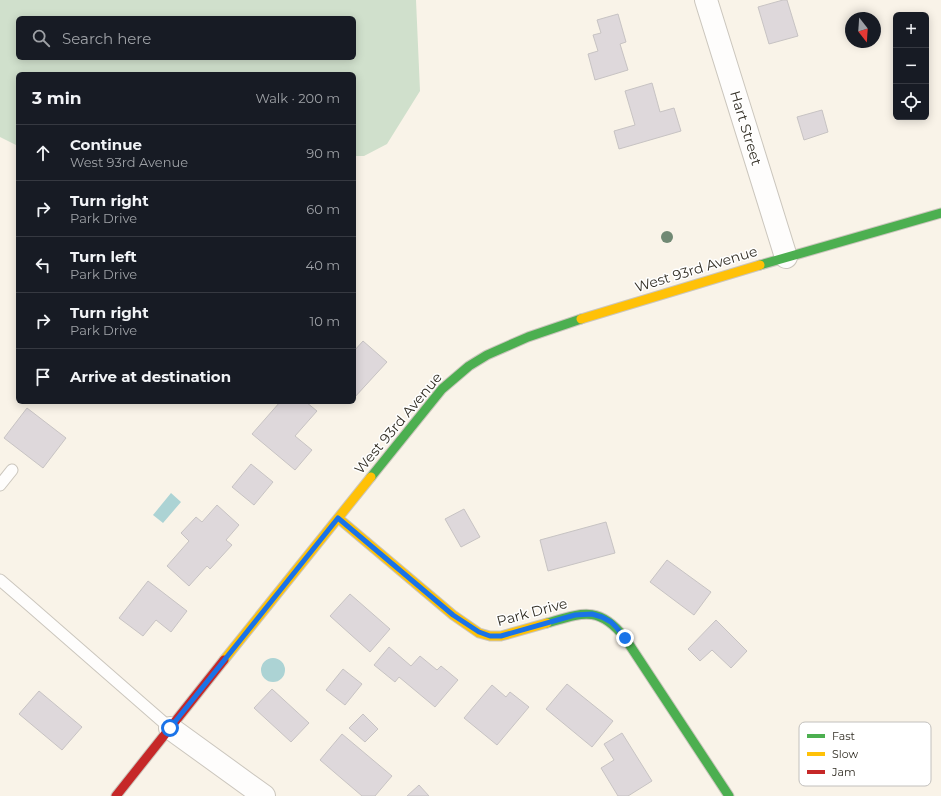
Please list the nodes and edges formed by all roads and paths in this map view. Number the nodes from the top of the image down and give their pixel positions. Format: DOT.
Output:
graph roads {
  1 [pos="706,0"];
  2 [pos="941,213"];
  3 [pos="786,257"];
  4 [pos="12,470"];
  5 [pos="0,485"];
  6 [pos="338,518"];
  7 [pos="0,580"];
  8 [pos="170,728"];
  9 [pos="116,796"];
  10 [pos="264,796"];
  11 [pos="729,796"];
  1 -- 3 [label="street, Hart Street"];
  2 -- 3 [label="street, West 93rd Avenue"];
  3 -- 6 [label="street, West 93rd Avenue"];
  4 -- 5 [label="lane"];
  6 -- 8 [label="street, West 93rd Avenue"];
  6 -- 11 [label="street, Park Drive"];
  7 -- 8 [label="lane"];
  8 -- 9 [label="street, West 93rd Avenue"];
  8 -- 10 [label="street"];
}
